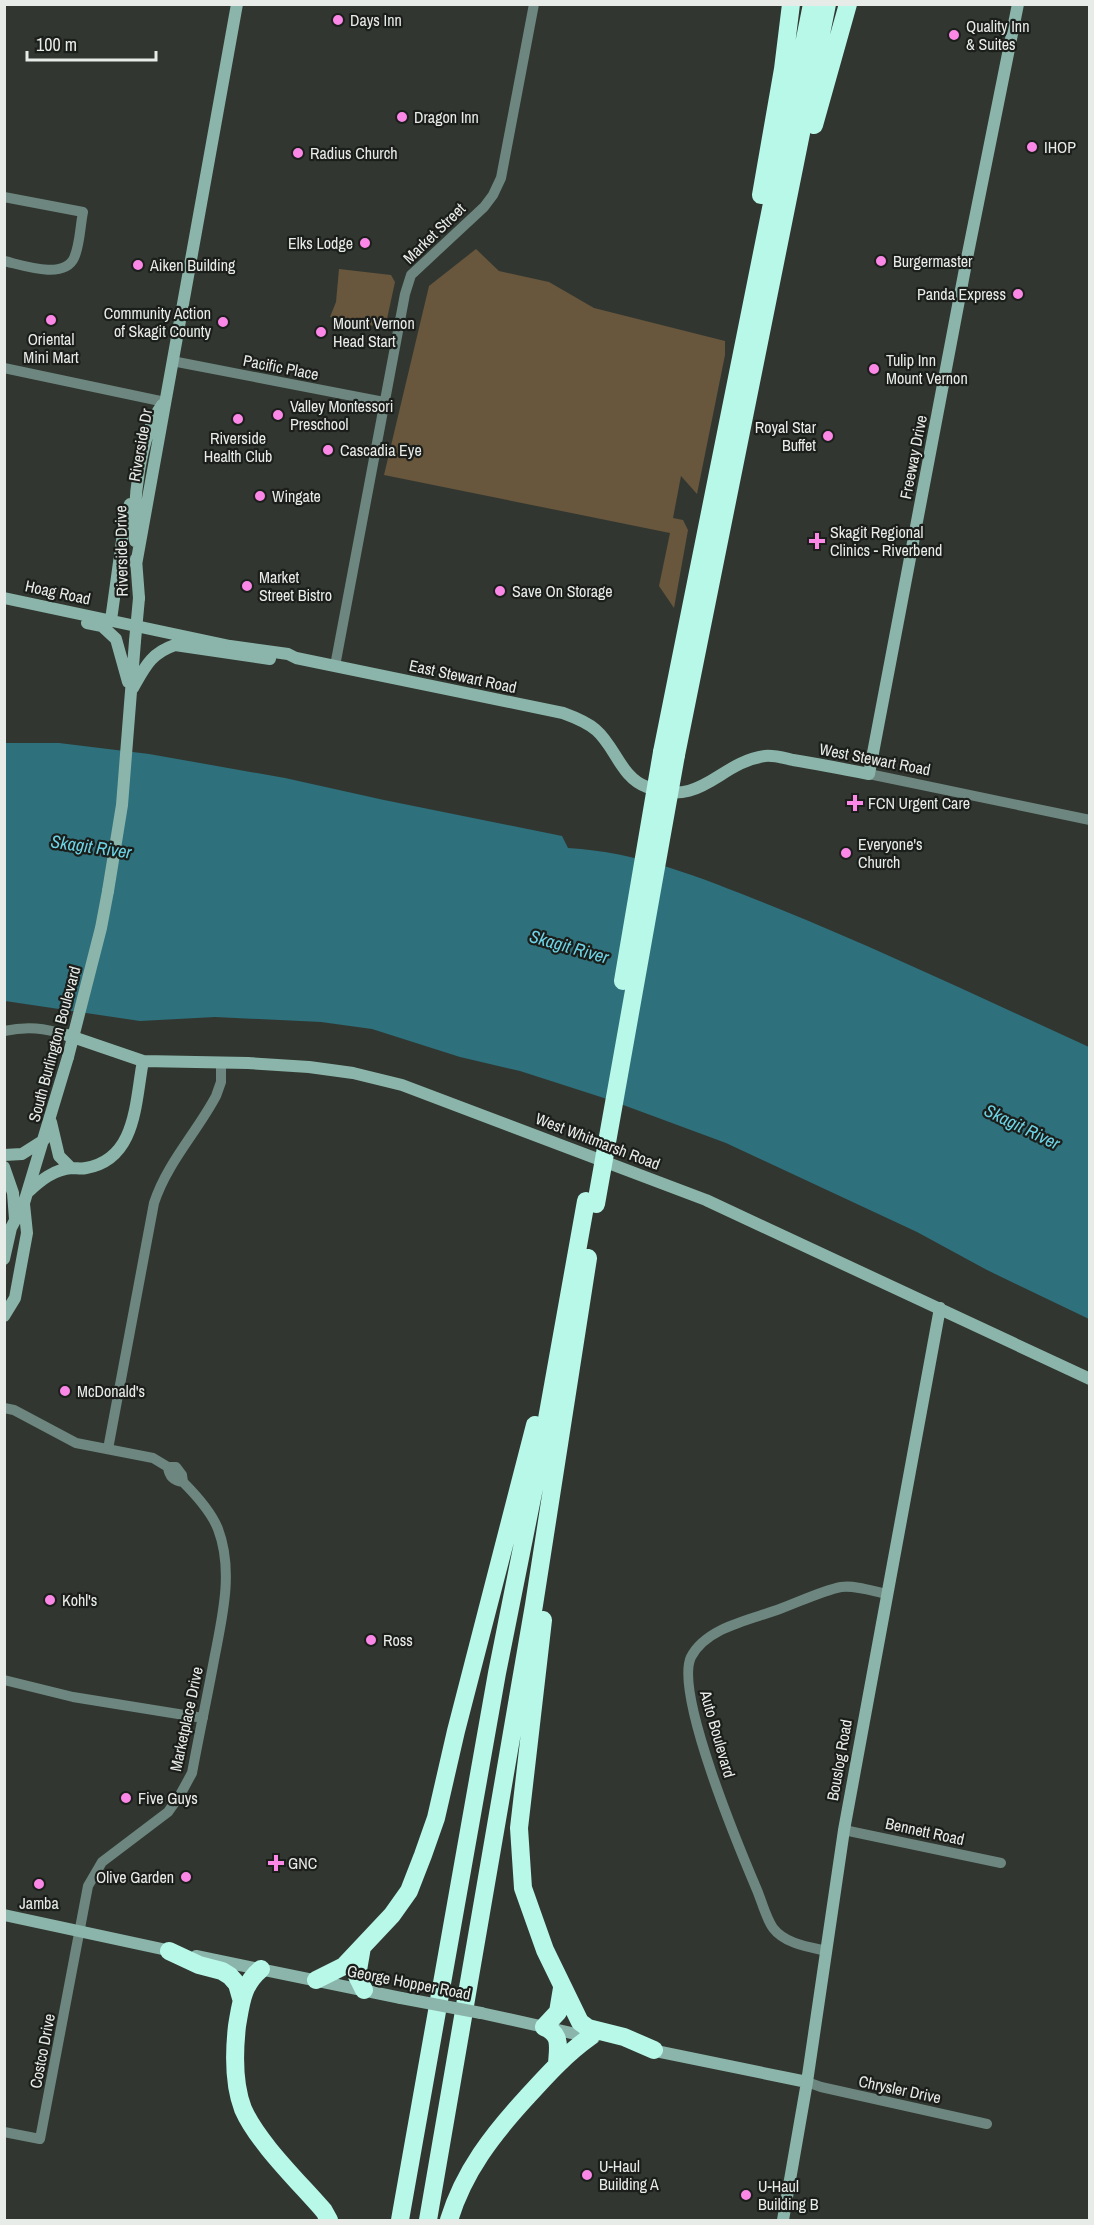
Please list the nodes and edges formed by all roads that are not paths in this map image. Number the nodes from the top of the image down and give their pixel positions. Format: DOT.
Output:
graph roads {
  1 [pos="237,4"];
  2 [pos="534,4"];
  3 [pos="791,4"];
  4 [pos="812,4"];
  5 [pos="826,4"];
  6 [pos="848,4"];
  7 [pos="1018,4"];
  8 [pos="4,197"];
  9 [pos="4,261"];
  10 [pos="771,280"];
  11 [pos="172,361"];
  12 [pos="4,368"];
  13 [pos="165,402"];
  14 [pos="384,402"];
  15 [pos="728,427"];
  16 [pos="139,471"];
  17 [pos="136,565"];
  18 [pos="4,600"];
  19 [pos="111,620"];
  20 [pos="140,626"];
  21 [pos="292,658"];
  22 [pos="334,666"];
  23 [pos="130,692"];
  24 [pos="669,754"];
  25 [pos="869,774"];
  26 [pos="662,791"];
  27 [pos="1089,820"];
  28 [pos="108,891"];
  29 [pos="4,1031"];
  30 [pos="67,1035"];
  31 [pos="143,1062"];
  32 [pos="221,1063"];
  33 [pos="50,1118"];
  34 [pos="44,1140"];
  35 [pos="4,1155"];
  36 [pos="4,1167"];
  37 [pos="71,1168"];
  38 [pos="25,1198"];
  39 [pos="591,1203"];
  40 [pos="15,1221"];
  41 [pos="4,1259"];
  42 [pos="586,1269"];
  43 [pos="940,1308"];
  44 [pos="4,1316"];
  45 [pos="562,1334"];
  46 [pos="1089,1379"];
  47 [pos="4,1408"];
  48 [pos="108,1449"];
  49 [pos="886,1594"];
  50 [pos="4,1680"];
  51 [pos="203,1718"];
  52 [pos="844,1830"];
  53 [pos="1001,1863"];
  54 [pos="4,1915"];
  55 [pos="80,1932"];
  56 [pos="362,1947"];
  57 [pos="169,1951"];
  58 [pos="827,1951"];
  59 [pos="261,1969"];
  60 [pos="316,1980"];
  61 [pos="562,1989"];
  62 [pos="364,1990"];
  63 [pos="241,1998"];
  64 [pos="544,2027"];
  65 [pos="590,2037"];
  66 [pos="654,2050"];
  67 [pos="557,2064"];
  68 [pos="807,2082"];
  69 [pos="987,2124"];
  70 [pos="4,2133"];
  71 [pos="329,2220"];
  72 [pos="400,2220"];
  73 [pos="428,2220"];
  74 [pos="449,2220"];
  75 [pos="783,2220"];
  1 -- 11 [label="street, Riverside Drive"];
  2 -- 14 [label="street, Market Street"];
  3 -- 15 [label="highway"];
  4 -- 15 [label="highway"];
  5 -- 10 [label="highway"];
  6 -- 10 [label="highway"];
  7 -- 25 [label="street, Freeway Drive"];
  8 -- 9 [label="street"];
  10 -- 24 [label="highway"];
  11 -- 13 [label="street, Riverside Drive"];
  11 -- 14 [label="street, Pacific Place"];
  12 -- 13 [label="street"];
  13 -- 16 [label="street, Riverside Drive"];
  13 -- 17 [label="street, Riverside Dr"];
  14 -- 22 [label="street, Market Street"];
  15 -- 24 [label="highway"];
  16 -- 17 [label="street, Riverside Drive"];
  16 -- 19 [label="street"];
  17 -- 23 [label="street, Riverside Drive, bridge"];
  18 -- 19 [label="street, Hoag Road"];
  18 -- 23 [label="street"];
  19 -- 20 [label="street, Hoag Road"];
  20 -- 21 [label="street, East Stewart Road"];
  21 -- 22 [label="street, East Stewart Road"];
  21 -- 23 [label="street"];
  22 -- 26 [label="street, East Stewart Road"];
  23 -- 28 [label="street, Riverside Drive"];
  24 -- 39 [label="highway, bridge"];
  25 -- 26 [label="street, West Stewart Road"];
  25 -- 27 [label="street, West Stewart Road"];
  28 -- 33 [label="street, South Burlington Boulevard, bridge"];
  29 -- 30 [label="street"];
  30 -- 31 [label="street, West Whitmarsh Road"];
  31 -- 32 [label="street, West Whitmarsh Road"];
  31 -- 37 [label="street"];
  32 -- 43 [label="street, West Whitmarsh Road"];
  32 -- 48 [label="street"];
  33 -- 34 [label="street, South Burlington Boulevard"];
  33 -- 37 [label="street"];
  34 -- 35 [label="street"];
  34 -- 38 [label="street, South Burlington Boulevard"];
  36 -- 40 [label="street"];
  37 -- 38 [label="street"];
  38 -- 40 [label="street, South Burlington Boulevard"];
  38 -- 44 [label="street, South Burlington Boulevard"];
  39 -- 42 [label="highway"];
  39 -- 45 [label="highway"];
  40 -- 41 [label="street, South Burlington Boulevard"];
  42 -- 61 [label="highway"];
  42 -- 73 [label="highway"];
  43 -- 46 [label="street, West Whitmarsh Road"];
  43 -- 49 [label="street, Bouslog Road"];
  45 -- 56 [label="highway"];
  45 -- 72 [label="highway"];
  47 -- 48 [label="street"];
  48 -- 51 [label="street, Marketplace Drive"];
  49 -- 52 [label="street, Bouslog Road"];
  49 -- 58 [label="street, Auto Boulevard"];
  50 -- 51 [label="street"];
  51 -- 55 [label="street, Marketplace Drive"];
  52 -- 53 [label="street, Bennett Road"];
  52 -- 58 [label="street, Bouslog Road"];
  54 -- 55 [label="street, George Hopper Road"];
  55 -- 57 [label="street, George Hopper Road"];
  55 -- 70 [label="street, Costco Drive"];
  56 -- 60 [label="highway"];
  56 -- 62 [label="highway"];
  57 -- 59 [label="street, George Hopper Road"];
  57 -- 63 [label="highway"];
  58 -- 68 [label="street, Bouslog Road"];
  59 -- 60 [label="street, George Hopper Road"];
  59 -- 63 [label="highway"];
  60 -- 62 [label="street, George Hopper Road"];
  61 -- 64 [label="highway"];
  61 -- 66 [label="highway"];
  62 -- 64 [label="street, George Hopper Road, bridge"];
  63 -- 71 [label="highway"];
  64 -- 65 [label="street, George Hopper Road"];
  64 -- 67 [label="highway"];
  65 -- 66 [label="street, George Hopper Road"];
  65 -- 67 [label="highway"];
  66 -- 68 [label="street, George Hopper Road"];
  67 -- 74 [label="highway"];
  68 -- 69 [label="street, Chrysler Drive"];
  68 -- 75 [label="street, Bouslog Road"];
}
